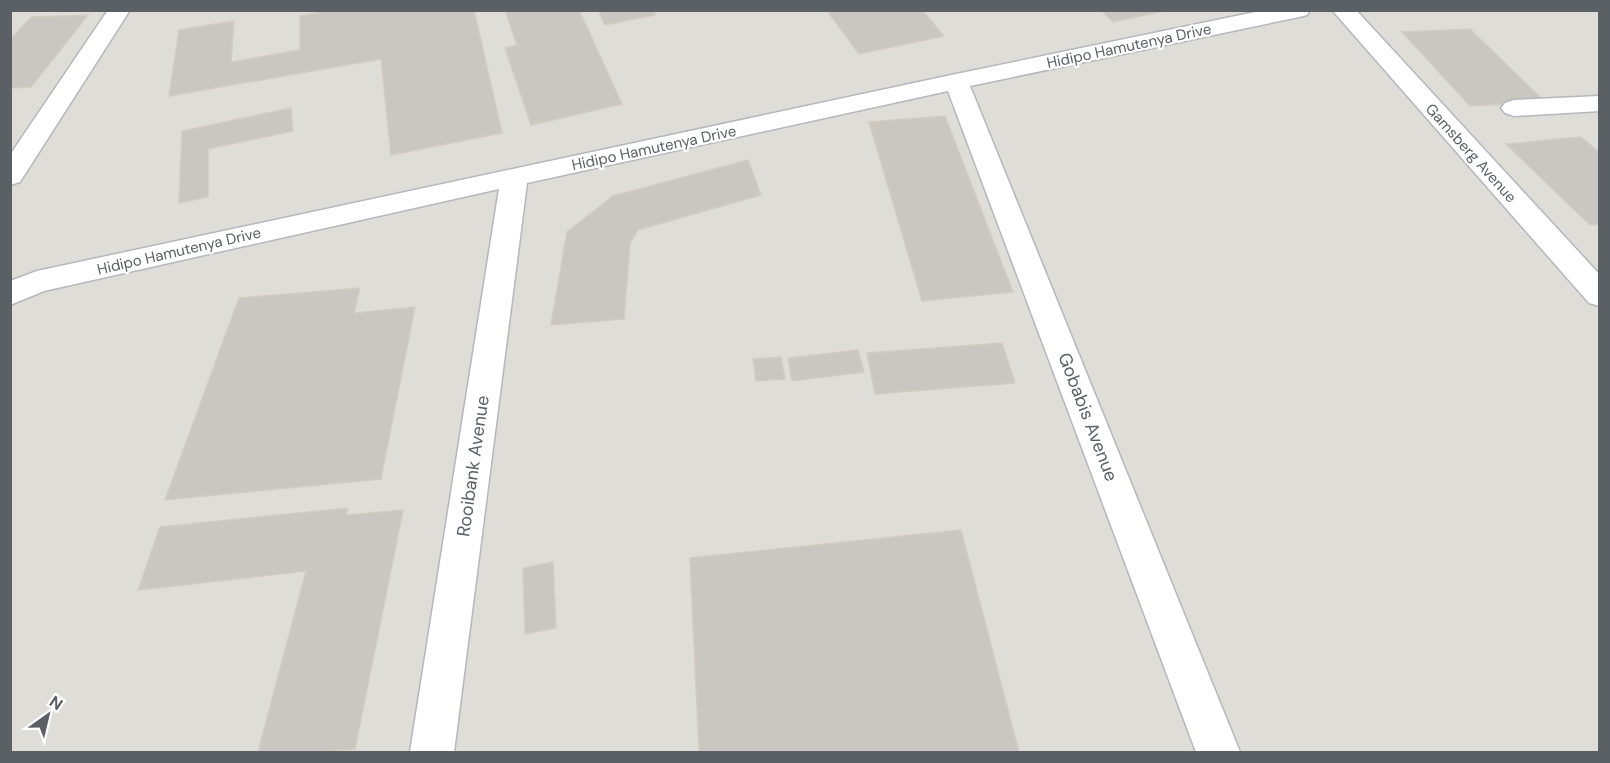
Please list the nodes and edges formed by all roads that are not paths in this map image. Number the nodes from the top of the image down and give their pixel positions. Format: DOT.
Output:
graph roads {
  1 [pos="119,10"];
  2 [pos="1299,10"];
  3 [pos="1343,10"];
  4 [pos="956,81"];
  5 [pos="1599,103"];
  6 [pos="1514,108"];
  7 [pos="10,176"];
  8 [pos="514,178"];
  9 [pos="10,294"];
  10 [pos="1599,295"];
  11 [pos="432,753"];
  12 [pos="1218,753"];
  1 -- 7 [label="street"];
  2 -- 4 [label="street, Hidipo Hamutenya Drive"];
  3 -- 10 [label="street, Gamsberg Avenue"];
  4 -- 8 [label="street, Hidipo Hamutenya Drive"];
  4 -- 12 [label="street, Gobabis Avenue"];
  5 -- 6 [label="street"];
  8 -- 9 [label="street, Hidipo Hamutenya Drive"];
  8 -- 11 [label="street, Rooibank Avenue"];
}
